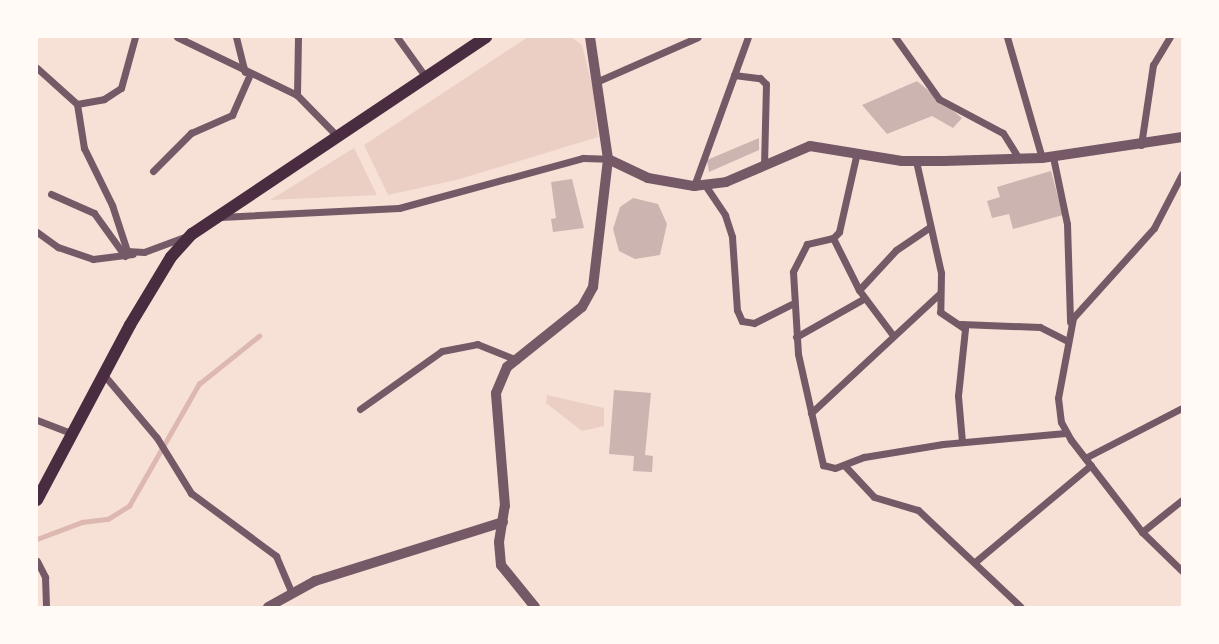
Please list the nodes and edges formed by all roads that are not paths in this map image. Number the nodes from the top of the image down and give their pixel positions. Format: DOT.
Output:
graph roads {
  1 [pos="135,37"];
  2 [pos="177,37"];
  3 [pos="236,37"];
  4 [pos="298,37"];
  5 [pos="397,37"];
  6 [pos="486,37"];
  7 [pos="698,37"];
  8 [pos="748,37"];
  9 [pos="895,37"];
  10 [pos="1007,37"];
  11 [pos="1170,37"];
  12 [pos="589,39"];
  13 [pos="37,68"];
  14 [pos="247,73"];
  15 [pos="734,75"];
  16 [pos="425,76"];
  17 [pos="596,82"];
  18 [pos="297,94"];
  19 [pos="77,104"];
  20 [pos="337,136"];
  21 [pos="1182,136"];
  22 [pos="1141,146"];
  23 [pos="857,152"];
  24 [pos="1048,158"];
  25 [pos="608,159"];
  26 [pos="1019,159"];
  27 [pos="916,161"];
  28 [pos="764,165"];
  29 [pos="153,171"];
  30 [pos="1182,174"];
  31 [pos="700,186"];
  32 [pos="51,194"];
  33 [pos="211,218"];
  34 [pos="930,227"];
  35 [pos="37,232"];
  36 [pos="192,234"];
  37 [pos="833,238"];
  38 [pos="136,254"];
  39 [pos="125,256"];
  40 [pos="859,290"];
  41 [pos="940,293"];
  42 [pos="865,298"];
  43 [pos="792,304"];
  44 [pos="961,324"];
  45 [pos="1070,325"];
  46 [pos="892,334"];
  47 [pos="796,337"];
  48 [pos="1066,340"];
  49 [pos="517,360"];
  50 [pos="104,375"];
  51 [pos="1182,408"];
  52 [pos="360,409"];
  53 [pos="811,414"];
  54 [pos="37,420"];
  55 [pos="1066,433"];
  56 [pos="73,434"];
  57 [pos="962,442"];
  58 [pos="1085,458"];
  59 [pos="1091,465"];
  60 [pos="845,466"];
  61 [pos="1180,498"];
  62 [pos="37,500"];
  63 [pos="503,522"];
  64 [pos="1142,532"];
  65 [pos="37,561"];
  66 [pos="975,562"];
  67 [pos="1182,571"];
  68 [pos="291,591"];
  69 [pos="46,607"];
  70 [pos="268,607"];
  71 [pos="535,607"];
  72 [pos="1021,607"];
  1 -- 19 [label="street"];
  2 -- 14 [label="street"];
  3 -- 14 [label="street"];
  4 -- 18 [label="street"];
  5 -- 16 [label="street"];
  6 -- 16 [label="highway"];
  7 -- 17 [label="street"];
  8 -- 15 [label="street"];
  9 -- 26 [label="street"];
  10 -- 24 [label="street"];
  11 -- 22 [label="street"];
  12 -- 17 [label="street"];
  13 -- 19 [label="street"];
  14 -- 18 [label="street"];
  14 -- 29 [label="street"];
  15 -- 28 [label="street"];
  15 -- 31 [label="street"];
  16 -- 20 [label="highway"];
  17 -- 25 [label="street"];
  18 -- 20 [label="street"];
  19 -- 38 [label="street"];
  20 -- 33 [label="highway"];
  21 -- 22 [label="street"];
  22 -- 24 [label="street"];
  23 -- 27 [label="street"];
  23 -- 28 [label="street"];
  23 -- 37 [label="street"];
  24 -- 26 [label="street"];
  24 -- 45 [label="street"];
  25 -- 31 [label="street"];
  25 -- 33 [label="street"];
  25 -- 49 [label="street"];
  26 -- 27 [label="street"];
  27 -- 34 [label="street"];
  28 -- 31 [label="street"];
  30 -- 45 [label="street"];
  31 -- 43 [label="street"];
  32 -- 39 [label="street"];
  33 -- 36 [label="highway"];
  34 -- 40 [label="street"];
  34 -- 41 [label="street"];
  35 -- 39 [label="street"];
  36 -- 38 [label="street"];
  36 -- 50 [label="highway"];
  37 -- 40 [label="street"];
  37 -- 43 [label="street"];
  38 -- 39 [label="street"];
  40 -- 42 [label="street"];
  41 -- 44 [label="street"];
  41 -- 46 [label="street"];
  42 -- 46 [label="street"];
  42 -- 47 [label="street"];
  43 -- 47 [label="street"];
  44 -- 48 [label="street"];
  44 -- 57 [label="street"];
  45 -- 48 [label="street"];
  46 -- 53 [label="street"];
  47 -- 53 [label="street"];
  48 -- 55 [label="street"];
  49 -- 52 [label="street"];
  49 -- 63 [label="street"];
  50 -- 56 [label="highway"];
  50 -- 68 [label="street"];
  51 -- 58 [label="street"];
  53 -- 60 [label="street"];
  54 -- 56 [label="street"];
  55 -- 57 [label="street"];
  55 -- 58 [label="street"];
  56 -- 62 [label="highway"];
  57 -- 60 [label="street"];
  58 -- 59 [label="street"];
  59 -- 64 [label="street"];
  59 -- 66 [label="street"];
  60 -- 66 [label="street"];
  61 -- 64 [label="street"];
  63 -- 68 [label="street"];
  63 -- 71 [label="street"];
  64 -- 67 [label="street"];
  65 -- 69 [label="street"];
  66 -- 72 [label="street"];
  68 -- 70 [label="street"];
}
